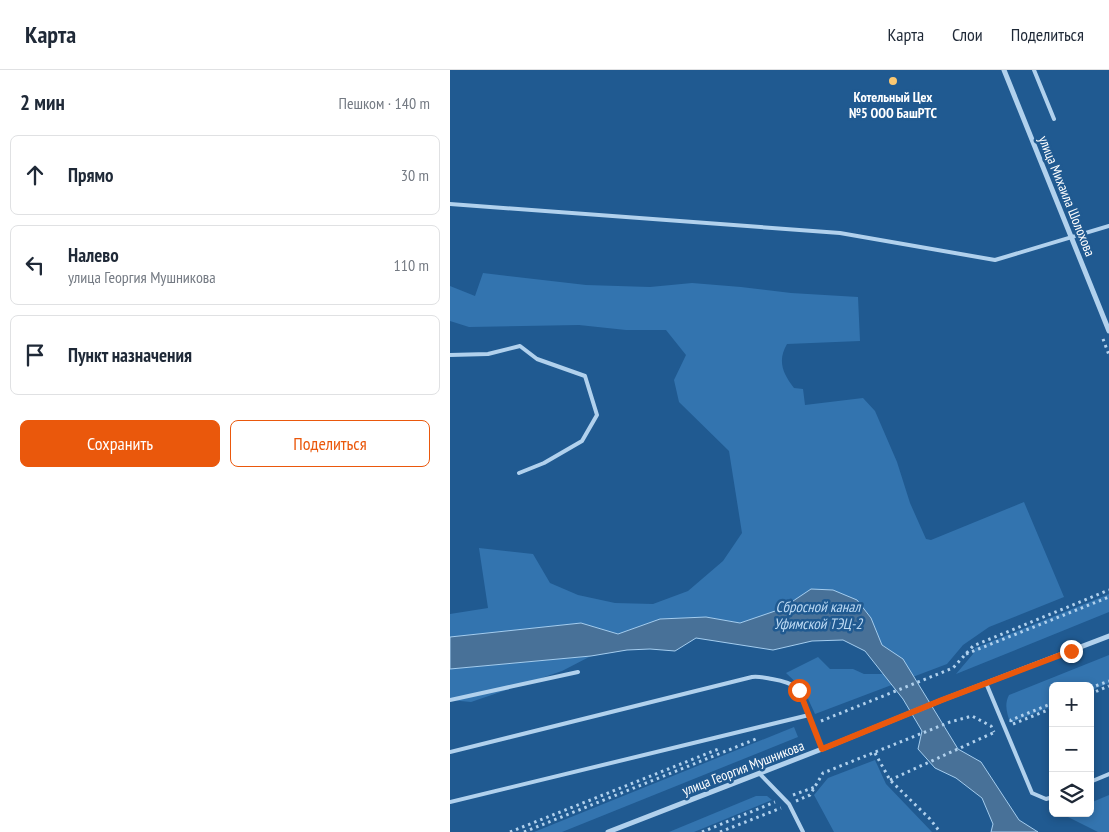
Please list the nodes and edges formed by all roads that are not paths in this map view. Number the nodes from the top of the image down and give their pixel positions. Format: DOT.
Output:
graph roads {
  1 [pos="1004,70"];
  2 [pos="1034,70"];
  3 [pos="1054,119"];
  4 [pos="450,204"];
  5 [pos="1109,226"];
  6 [pos="1071,236"];
  7 [pos="1109,331"];
  8 [pos="450,355"];
  9 [pos="519,473"];
  10 [pos="1109,636"];
  11 [pos="578,672"];
  12 [pos="986,683"];
  13 [pos="450,700"];
  14 [pos="809,715"];
  15 [pos="822,749"];
  16 [pos="450,752"];
  17 [pos="760,774"];
  18 [pos="1109,774"];
  19 [pos="1094,780"];
  20 [pos="1049,798"];
  21 [pos="450,802"];
  22 [pos="608,832"];
  23 [pos="803,832"];
  1 -- 6 [label="street, улица Михаила Шолохова"];
  2 -- 3 [label="lane"];
  4 -- 6 [label="lane"];
  5 -- 6 [label="lane"];
  6 -- 7 [label="street, улица Михаила Шолохова"];
  8 -- 9 [label="lane"];
  10 -- 12 [label="street, улица Георгия Мушникова"];
  11 -- 13 [label="lane"];
  12 -- 15 [label="street, улица Георгия Мушникова"];
  12 -- 20 [label="lane"];
  14 -- 15 [label="lane"];
  14 -- 16 [label="lane"];
  14 -- 21 [label="lane"];
  15 -- 17 [label="street, улица Георгия Мушникова"];
  17 -- 22 [label="street, улица Георгия Мушникова"];
  17 -- 23 [label="lane"];
  18 -- 19 [label="lane"];
}
